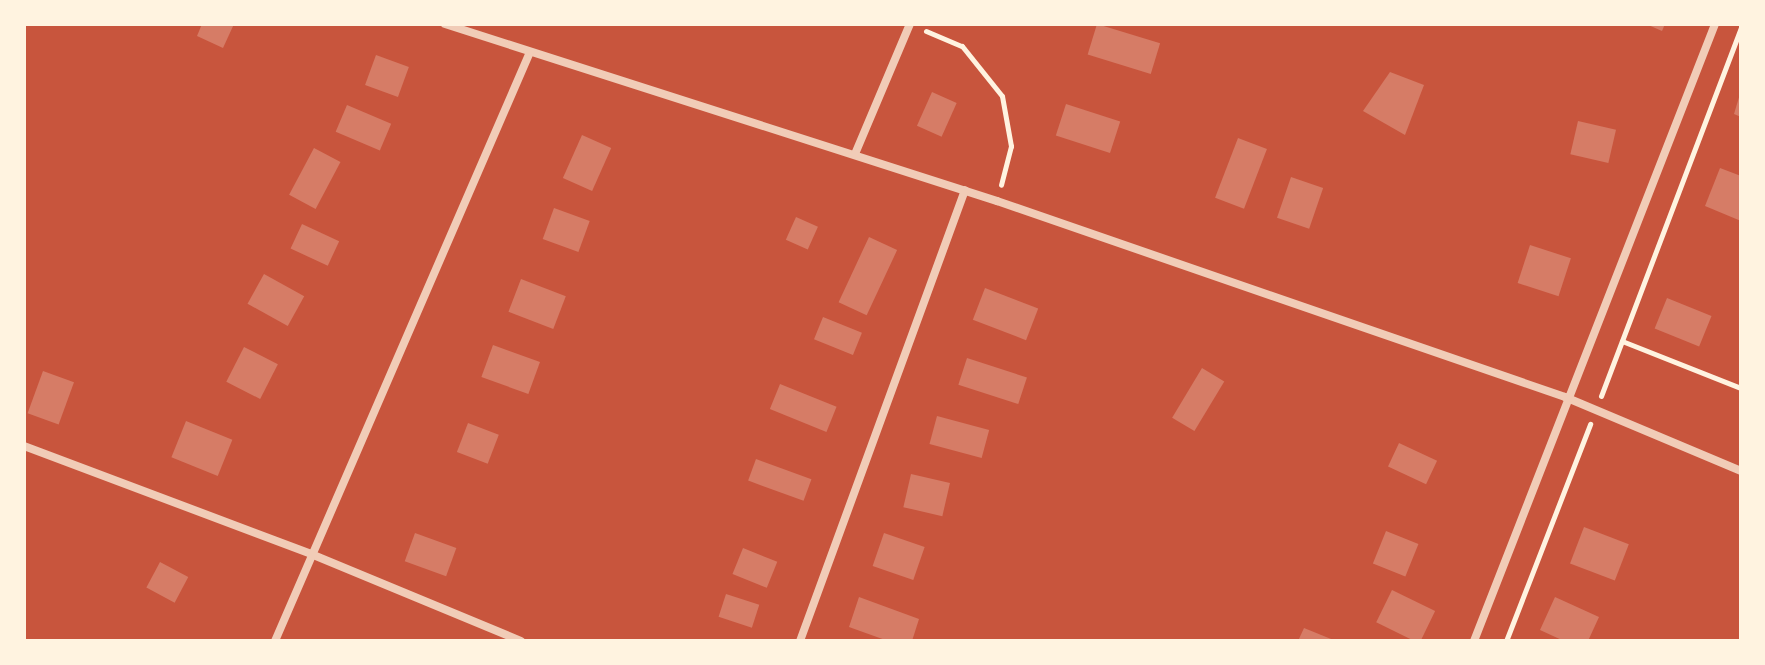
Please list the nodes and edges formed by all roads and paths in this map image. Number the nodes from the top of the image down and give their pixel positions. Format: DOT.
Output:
graph roads {
  1 [pos="445,24"];
  2 [pos="910,24"];
  3 [pos="1715,24"];
  4 [pos="1741,27"];
  5 [pos="530,52"];
  6 [pos="855,154"];
  7 [pos="965,190"];
  8 [pos="997,201"];
  9 [pos="1622,341"];
  10 [pos="1741,388"];
  11 [pos="1565,397"];
  12 [pos="1596,410"];
  13 [pos="24,446"];
  14 [pos="1741,471"];
  15 [pos="311,554"];
  16 [pos="275,641"];
  17 [pos="521,641"];
  18 [pos="800,641"];
  19 [pos="1474,641"];
  20 [pos="1506,641"];
  1 -- 5 [label="street"];
  2 -- 6 [label="street"];
  2 -- 8 [label="path"];
  3 -- 11 [label="street"];
  4 -- 9 [label="path"];
  5 -- 6 [label="street"];
  5 -- 15 [label="street"];
  6 -- 7 [label="street"];
  7 -- 8 [label="street"];
  7 -- 18 [label="street"];
  8 -- 11 [label="street"];
  9 -- 10 [label="path"];
  9 -- 12 [label="path"];
  11 -- 12 [label="street"];
  11 -- 19 [label="street"];
  12 -- 14 [label="street"];
  12 -- 20 [label="path"];
  13 -- 15 [label="street"];
  15 -- 16 [label="street"];
  15 -- 17 [label="street"];
}
